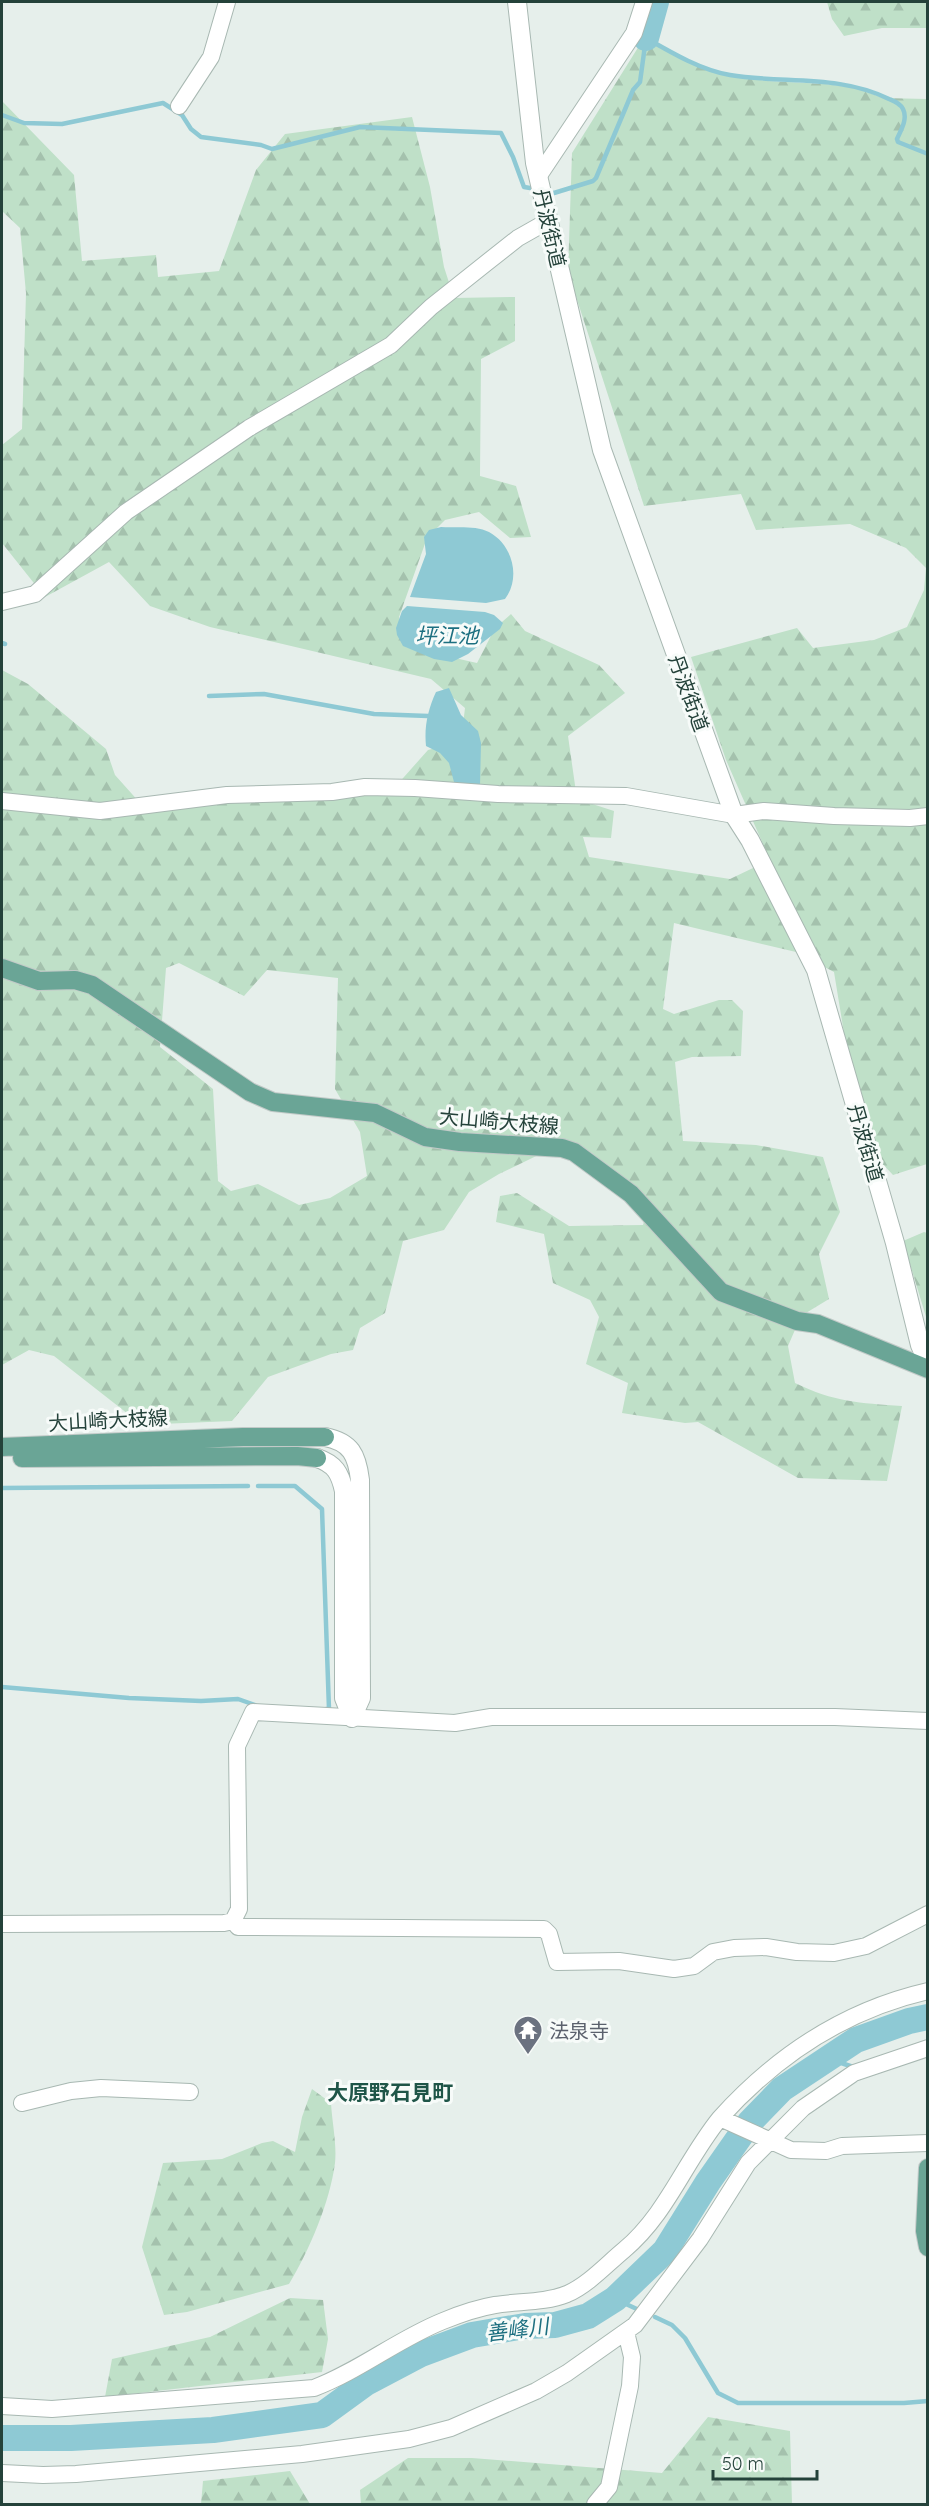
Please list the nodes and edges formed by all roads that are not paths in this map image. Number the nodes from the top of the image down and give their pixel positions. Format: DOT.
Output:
graph roads {
  1 [pos="227,2"];
  2 [pos="517,2"];
  3 [pos="644,2"];
  4 [pos="179,106"];
  5 [pos="538,177"];
  6 [pos="548,220"];
  7 [pos="2,602"];
  8 [pos="2,801"];
  9 [pos="734,815"];
  10 [pos="927,816"];
  11 [pos="2,968"];
  12 [pos="927,1363"];
  13 [pos="927,1369"];
  14 [pos="325,1437"];
  15 [pos="2,1447"];
  16 [pos="2,1458"];
  17 [pos="317,1458"];
  18 [pos="352,1718"];
  19 [pos="927,1721"];
  20 [pos="927,1914"];
  21 [pos="233,1921"];
  22 [pos="2,1924"];
  23 [pos="927,1991"];
  24 [pos="927,2048"];
  25 [pos="190,2092"];
  26 [pos="22,2103"];
  27 [pos="723,2120"];
  28 [pos="767,2139"];
  29 [pos="927,2143"];
  30 [pos="927,2168"];
  31 [pos="927,2247"];
  32 [pos="626,2332"];
  33 [pos="2,2406"];
  34 [pos="2,2474"];
  35 [pos="595,2505"];
  1 -- 4 [label="street"];
  2 -- 5 [label="street, 丹波街道"];
  3 -- 5 [label="street"];
  5 -- 6 [label="street, 丹波街道"];
  6 -- 7 [label="street"];
  6 -- 9 [label="street, 丹波街道"];
  8 -- 9 [label="street"];
  9 -- 10 [label="street"];
  9 -- 12 [label="street, 丹波街道"];
  11 -- 13 [label="main road, 大山崎大枝線"];
  14 -- 15 [label="main road, 大山崎大枝線"];
  14 -- 18 [label="street"];
  16 -- 17 [label="main road, 大山崎大枝線"];
  17 -- 18 [label="street"];
  18 -- 19 [label="street"];
  18 -- 21 [label="street"];
  20 -- 21 [label="street"];
  21 -- 22 [label="street"];
  23 -- 27 [label="street"];
  24 -- 28 [label="street"];
  25 -- 26 [label="street"];
  27 -- 28 [label="street"];
  27 -- 33 [label="street"];
  28 -- 29 [label="street"];
  28 -- 32 [label="street"];
  30 -- 31 [label="main road"];
  32 -- 34 [label="street"];
  32 -- 35 [label="street"];
}
